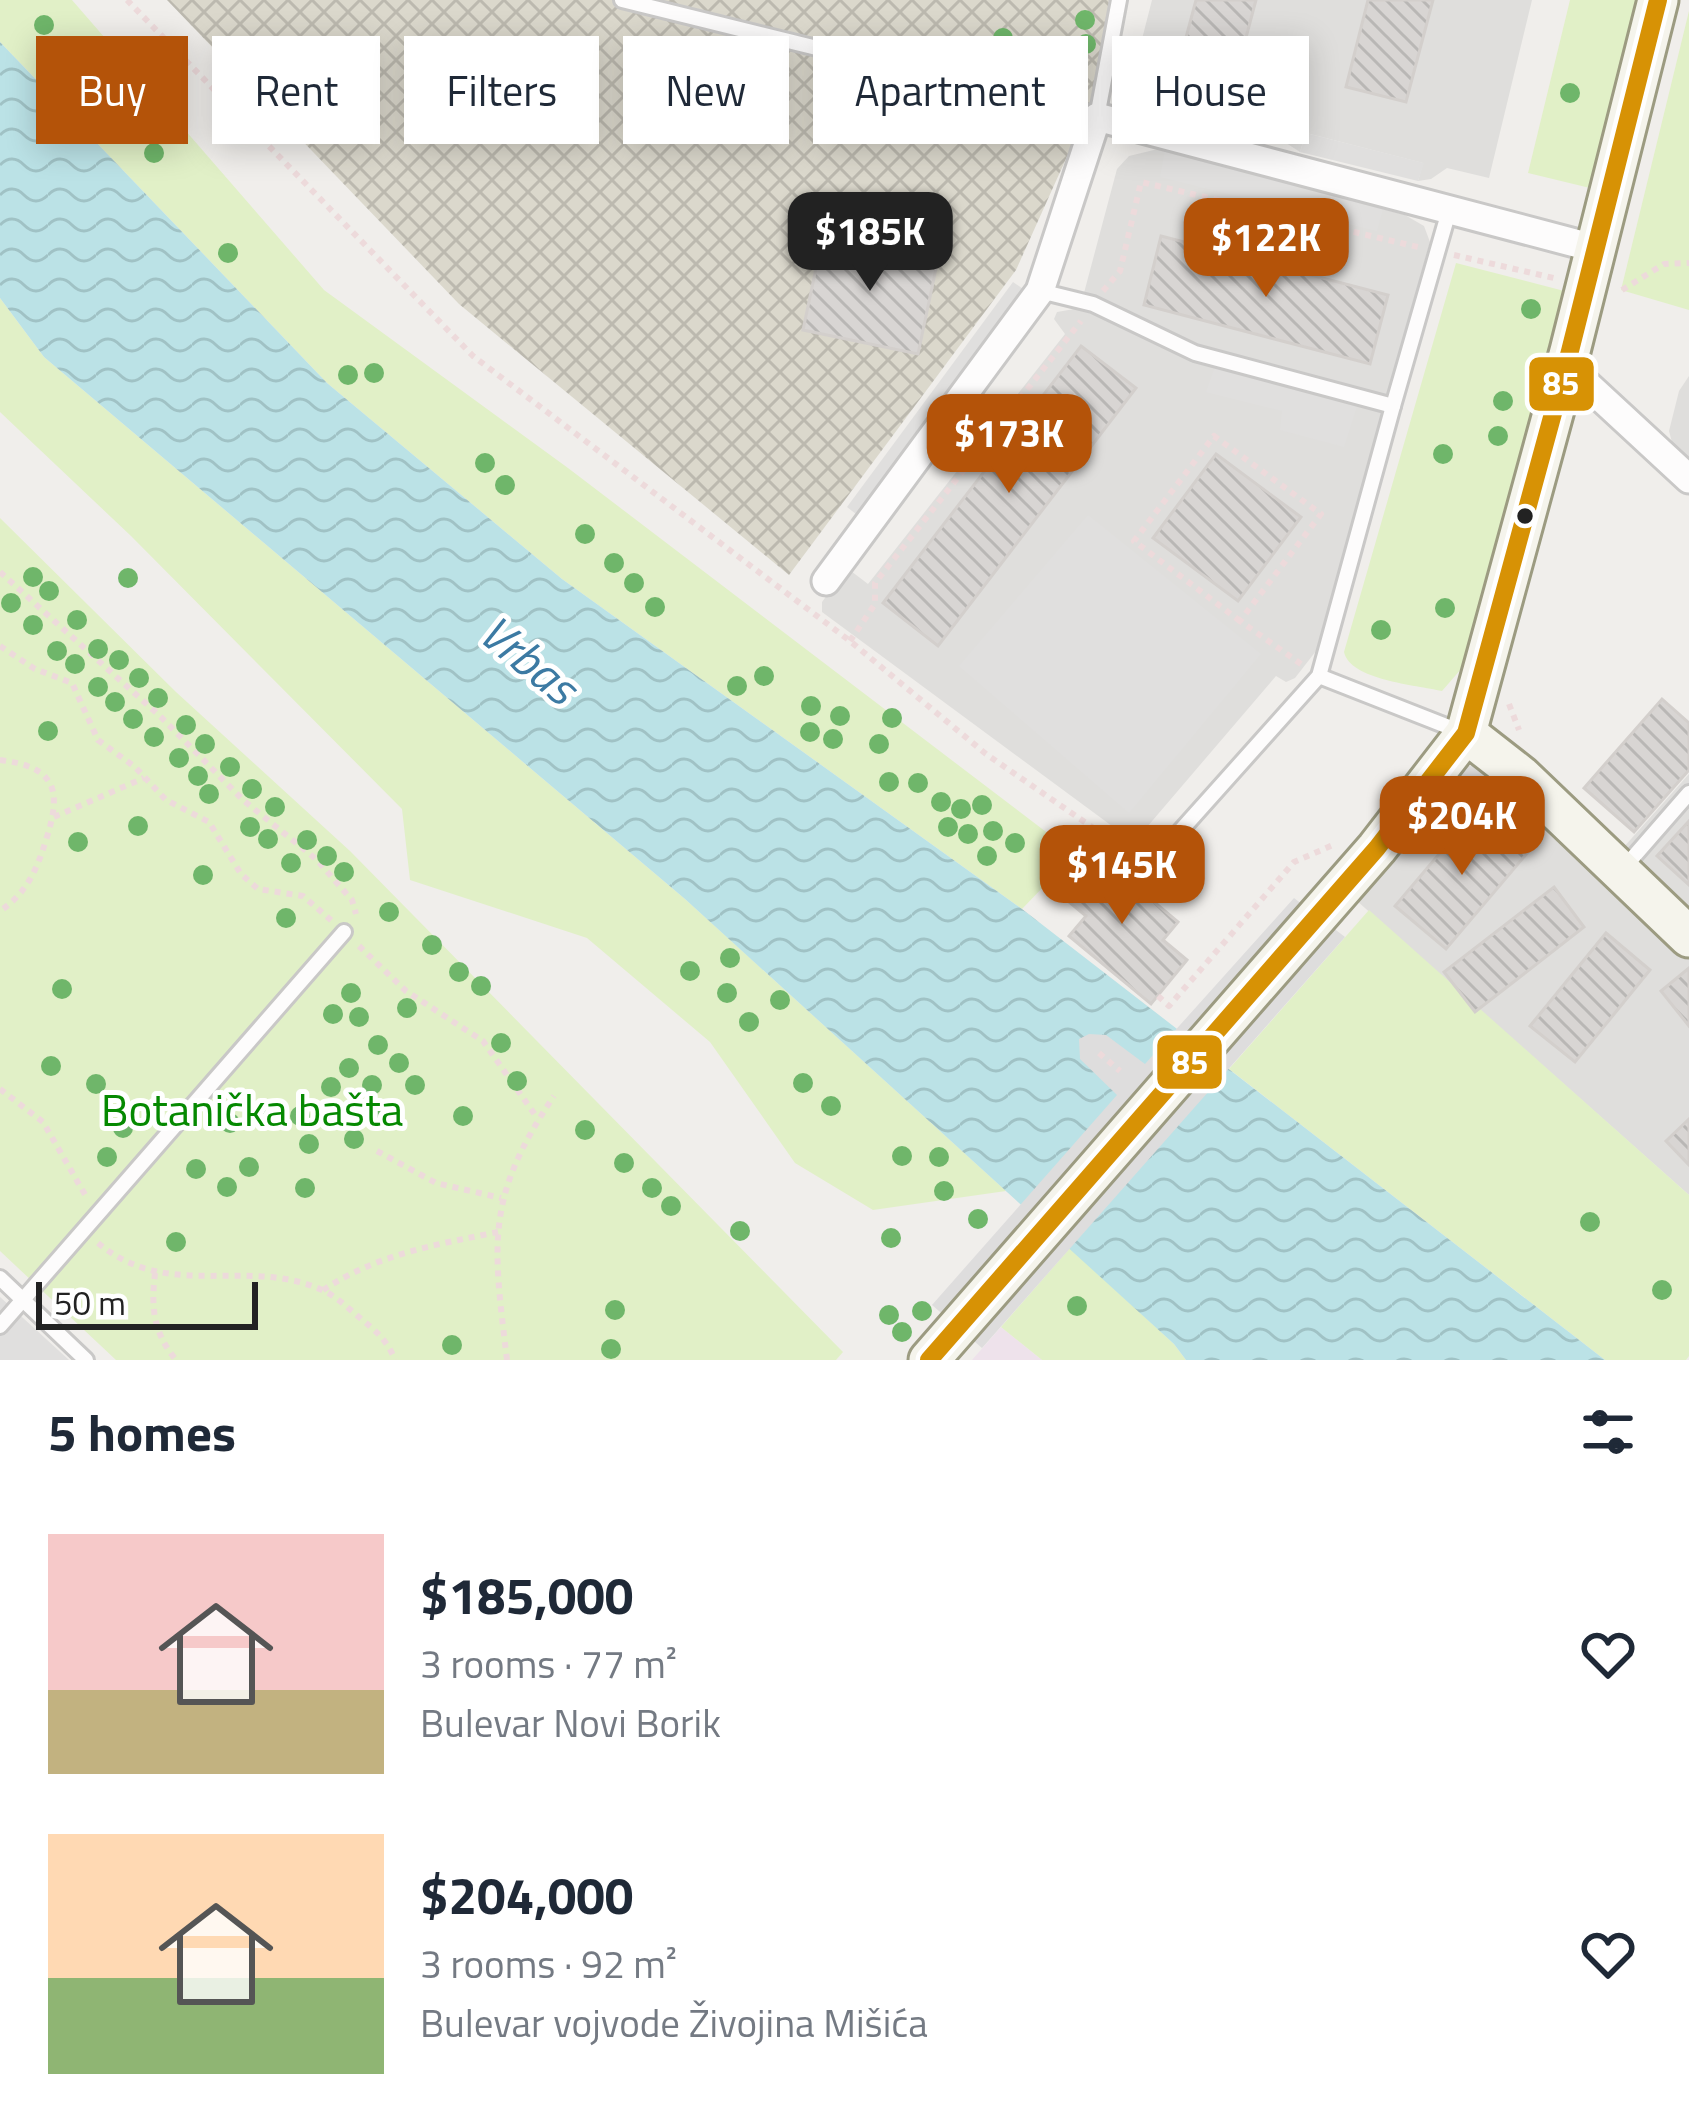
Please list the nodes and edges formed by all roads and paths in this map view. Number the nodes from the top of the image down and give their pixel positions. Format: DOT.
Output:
graph roads {
  1 [pos="127,0"];
  2 [pos="622,0"];
  3 [pos="1119,0"];
  4 [pos="1658,0"];
  5 [pos="1096,117"];
  6 [pos="1449,211"];
  7 [pos="1594,248"];
  8 [pos="1689,262"];
  9 [pos="1568,282"];
  10 [pos="1621,290"];
  11 [pos="1040,291"];
  12 [pos="1093,304"];
  13 [pos="1570,351"];
  14 [pos="1393,406"];
  15 [pos="1689,479"];
  16 [pos="0,572"];
  17 [pos="826,581"];
  18 [pos="1240,621"];
  19 [pos="850,641"];
  20 [pos="0,646"];
  21 [pos="1318,676"];
  22 [pos="1466,733"];
  23 [pos="0,760"];
  24 [pos="144,778"];
  25 [pos="1689,793"];
  26 [pos="54,817"];
  27 [pos="1334,859"];
  28 [pos="1149,866"];
  29 [pos="1622,870"];
  30 [pos="0,911"];
  31 [pos="344,932"];
  32 [pos="1689,938"];
  33 [pos="1158,997"];
  34 [pos="1099,1053"];
  35 [pos="1120,1071"];
  36 [pos="0,1089"];
  37 [pos="554,1096"];
  38 [pos="538,1119"];
  39 [pos="377,1150"];
  40 [pos="501,1198"];
  41 [pos="83,1229"];
  42 [pos="497,1232"];
  43 [pos="155,1274"];
  44 [pos="0,1278"];
  45 [pos="323,1290"];
  46 [pos="22,1300"];
  47 [pos="0,1326"];
  48 [pos="86,1360"];
  49 [pos="176,1360"];
  50 [pos="395,1360"];
  51 [pos="507,1360"];
  52 [pos="929,1360"];
  1 -- 19 [label="path"];
  2 -- 5 [label="lane"];
  3 -- 5 [label="lane"];
  4 -- 7 [label="street"];
  5 -- 6 [label="street"];
  5 -- 11 [label="street"];
  6 -- 7 [label="street"];
  6 -- 14 [label="lane"];
  7 -- 13 [label="street"];
  8 -- 10 [label="path"];
  9 -- 12 [label="path"];
  11 -- 12 [label="lane"];
  11 -- 17 [label="street"];
  12 -- 14 [label="lane"];
  12 -- 19 [label="path"];
  13 -- 15 [label="street"];
  13 -- 22 [label="street"];
  14 -- 21 [label="lane"];
  16 -- 31 [label="path"];
  18 -- 18 [label="path"];
  18 -- 21 [label="path"];
  19 -- 28 [label="path"];
  20 -- 24 [label="path"];
  21 -- 22 [label="lane"];
  21 -- 28 [label="lane"];
  22 -- 29 [label="street"];
  22 -- 52 [label="street"];
  23 -- 26 [label="path"];
  24 -- 26 [label="path"];
  24 -- 31 [label="path"];
  25 -- 29 [label="lane"];
  26 -- 30 [label="path"];
  27 -- 33 [label="path"];
  29 -- 32 [label="street"];
  31 -- 38 [label="path"];
  31 -- 41 [label="lane"];
  34 -- 35 [label="path"];
  36 -- 41 [label="path"];
  37 -- 38 [label="path"];
  38 -- 40 [label="path"];
  39 -- 40 [label="path"];
  40 -- 42 [label="path"];
  41 -- 43 [label="path"];
  41 -- 46 [label="lane"];
  42 -- 45 [label="path"];
  42 -- 51 [label="path"];
  43 -- 45 [label="path"];
  43 -- 49 [label="path"];
  44 -- 46 [label="lane"];
  45 -- 50 [label="path"];
  46 -- 47 [label="lane"];
  46 -- 48 [label="lane"];
}
